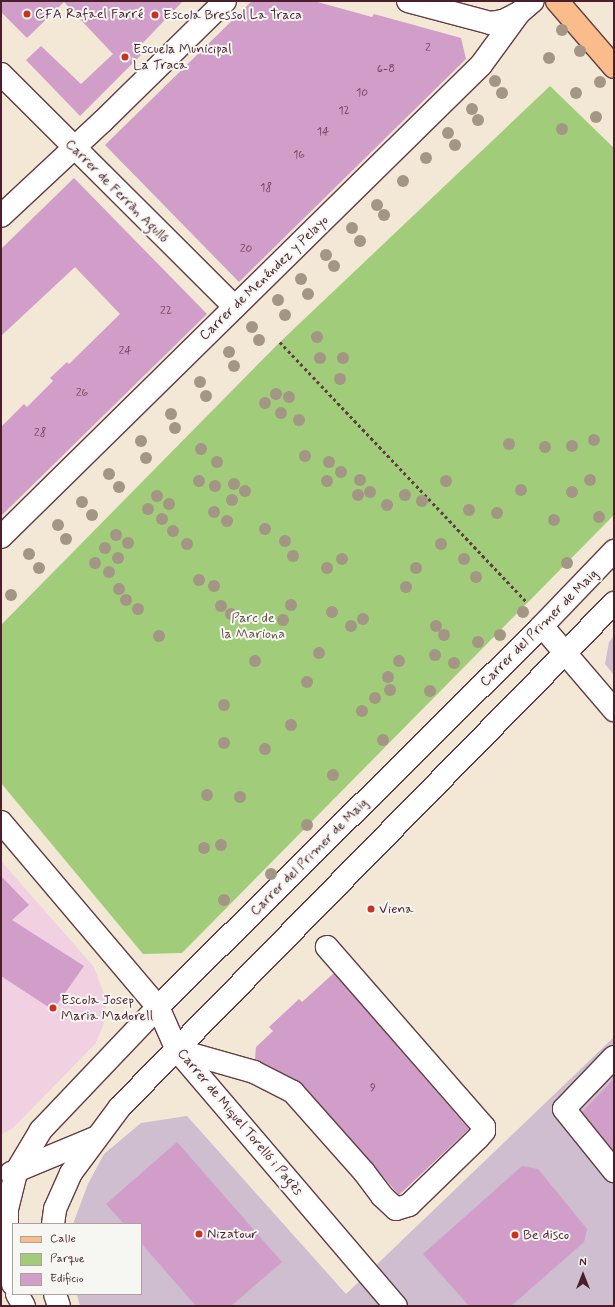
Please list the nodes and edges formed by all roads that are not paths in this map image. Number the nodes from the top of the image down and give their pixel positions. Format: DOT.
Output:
graph roads {
  1 [pos="225,1"];
  2 [pos="408,1"];
  3 [pos="557,1"];
  4 [pos="526,7"];
  5 [pos="614,67"];
  6 [pos="1,74"];
  7 [pos="74,149"];
  8 [pos="1,216"];
  9 [pos="235,307"];
  10 [pos="1,537"];
  11 [pos="614,551"];
  12 [pos="614,603"];
  13 [pos="542,626"];
  14 [pos="565,652"];
  15 [pos="614,710"];
  16 [pos="1,822"];
  17 [pos="327,947"];
  18 [pos="158,1007"];
  19 [pos="177,1050"];
  20 [pos="614,1057"];
  21 [pos="95,1138"];
  22 [pos="614,1172"];
  23 [pos="8,1173"];
  24 [pos="53,1223"];
  25 [pos="1,1274"];
  26 [pos="12,1276"];
  27 [pos="12,1287"];
  28 [pos="18,1295"];
  29 [pos="55,1295"];
  30 [pos="24,1306"];
  31 [pos="59,1306"];
  32 [pos="396,1306"];
  1 -- 7 [label="street"];
  2 -- 4 [label="street"];
  3 -- 5 [label="main road"];
  4 -- 9 [label="street, Carrer de Menéndez y Pelayo"];
  6 -- 7 [label="street, Carrer de Ferràn Agulló"];
  7 -- 8 [label="street"];
  7 -- 9 [label="street, Carrer de Ferràn Agulló"];
  9 -- 10 [label="street, Carrer de Menéndez y Pelayo"];
  11 -- 13 [label="street, Carrer del Primer de Maig"];
  12 -- 14 [label="street"];
  13 -- 14 [label="street"];
  13 -- 18 [label="street, Carrer del Primer de Maig"];
  14 -- 15 [label="street"];
  14 -- 19 [label="street"];
  16 -- 18 [label="street, Carrer de Miquel Torelló i Pagès"];
  17 -- 19 [label="street"];
  18 -- 19 [label="street, Carrer de Miquel Torelló i Pagès"];
  18 -- 23 [label="street, Carrer del Primer de Maig"];
  19 -- 21 [label="street"];
  19 -- 32 [label="street, Carrer de Miquel Torelló i Pagès"];
  20 -- 22 [label="street"];
  21 -- 23 [label="street"];
  21 -- 24 [label="street"];
  23 -- 26 [label="street, Carrer del Primer de Maig"];
  25 -- 27 [label="street"];
  28 -- 30 [label="street"];
  29 -- 31 [label="street"];
}
